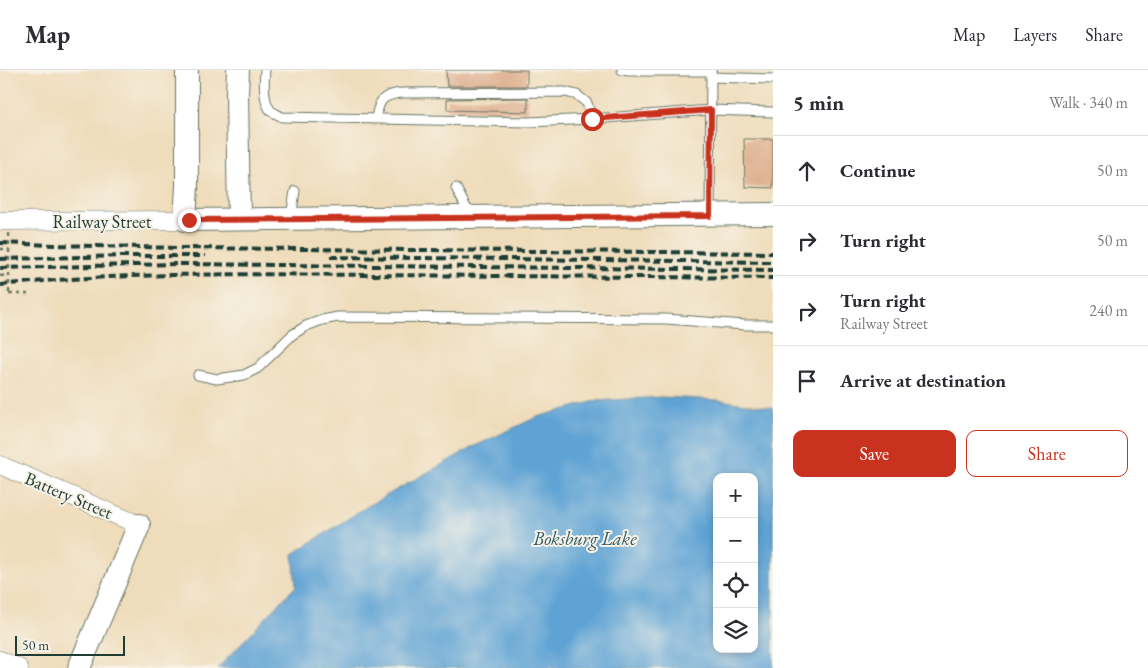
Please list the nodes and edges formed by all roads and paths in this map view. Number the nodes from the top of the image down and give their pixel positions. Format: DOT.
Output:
graph roads {
  1 [pos="187,70"];
  2 [pos="238,70"];
  3 [pos="265,70"];
  4 [pos="622,70"];
  5 [pos="664,71"];
  6 [pos="711,73"];
  7 [pos="773,79"];
  8 [pos="711,110"];
  9 [pos="773,112"];
  10 [pos="376,118"];
  11 [pos="592,119"];
  12 [pos="456,188"];
  13 [pos="295,191"];
  14 [pos="773,214"];
  15 [pos="710,216"];
  16 [pos="471,217"];
  17 [pos="291,219"];
  18 [pos="187,220"];
  19 [pos="231,220"];
  20 [pos="5,227"];
  21 [pos="0,249"];
  22 [pos="9,249"];
  23 [pos="9,275"];
  24 [pos="0,276"];
  25 [pos="28,294"];
  26 [pos="773,325"];
  27 [pos="198,375"];
  28 [pos="0,465"];
  29 [pos="139,525"];
  30 [pos="0,660"];
  31 [pos="19,668"];
  32 [pos="79,668"];
  1 -- 18 [label="street"];
  2 -- 19 [label="street"];
  3 -- 10 [label="lane"];
  4 -- 5 [label="lane"];
  5 -- 6 [label="lane"];
  6 -- 7 [label="lane"];
  6 -- 8 [label="lane"];
  8 -- 9 [label="lane"];
  8 -- 11 [label="lane"];
  8 -- 15 [label="lane"];
  10 -- 11 [label="lane"];
  10 -- 11 [label="lane"];
  12 -- 16 [label="lane"];
  13 -- 17 [label="lane"];
  14 -- 15 [label="street, Railway Street"];
  15 -- 16 [label="street, Railway Street"];
  16 -- 17 [label="street, Railway Street"];
  17 -- 19 [label="street, Railway Street"];
  18 -- 19 [label="street, Railway Street"];
  18 -- 20 [label="street, Railway Street"];
  20 -- 22 [label="path, bridge"];
  21 -- 22 [label="path"];
  22 -- 23 [label="path, bridge"];
  23 -- 24 [label="path"];
  23 -- 25 [label="path, bridge"];
  26 -- 27 [label="lane"];
  28 -- 29 [label="street, Battery Street"];
  29 -- 32 [label="street"];
  30 -- 31 [label="street"];
}
